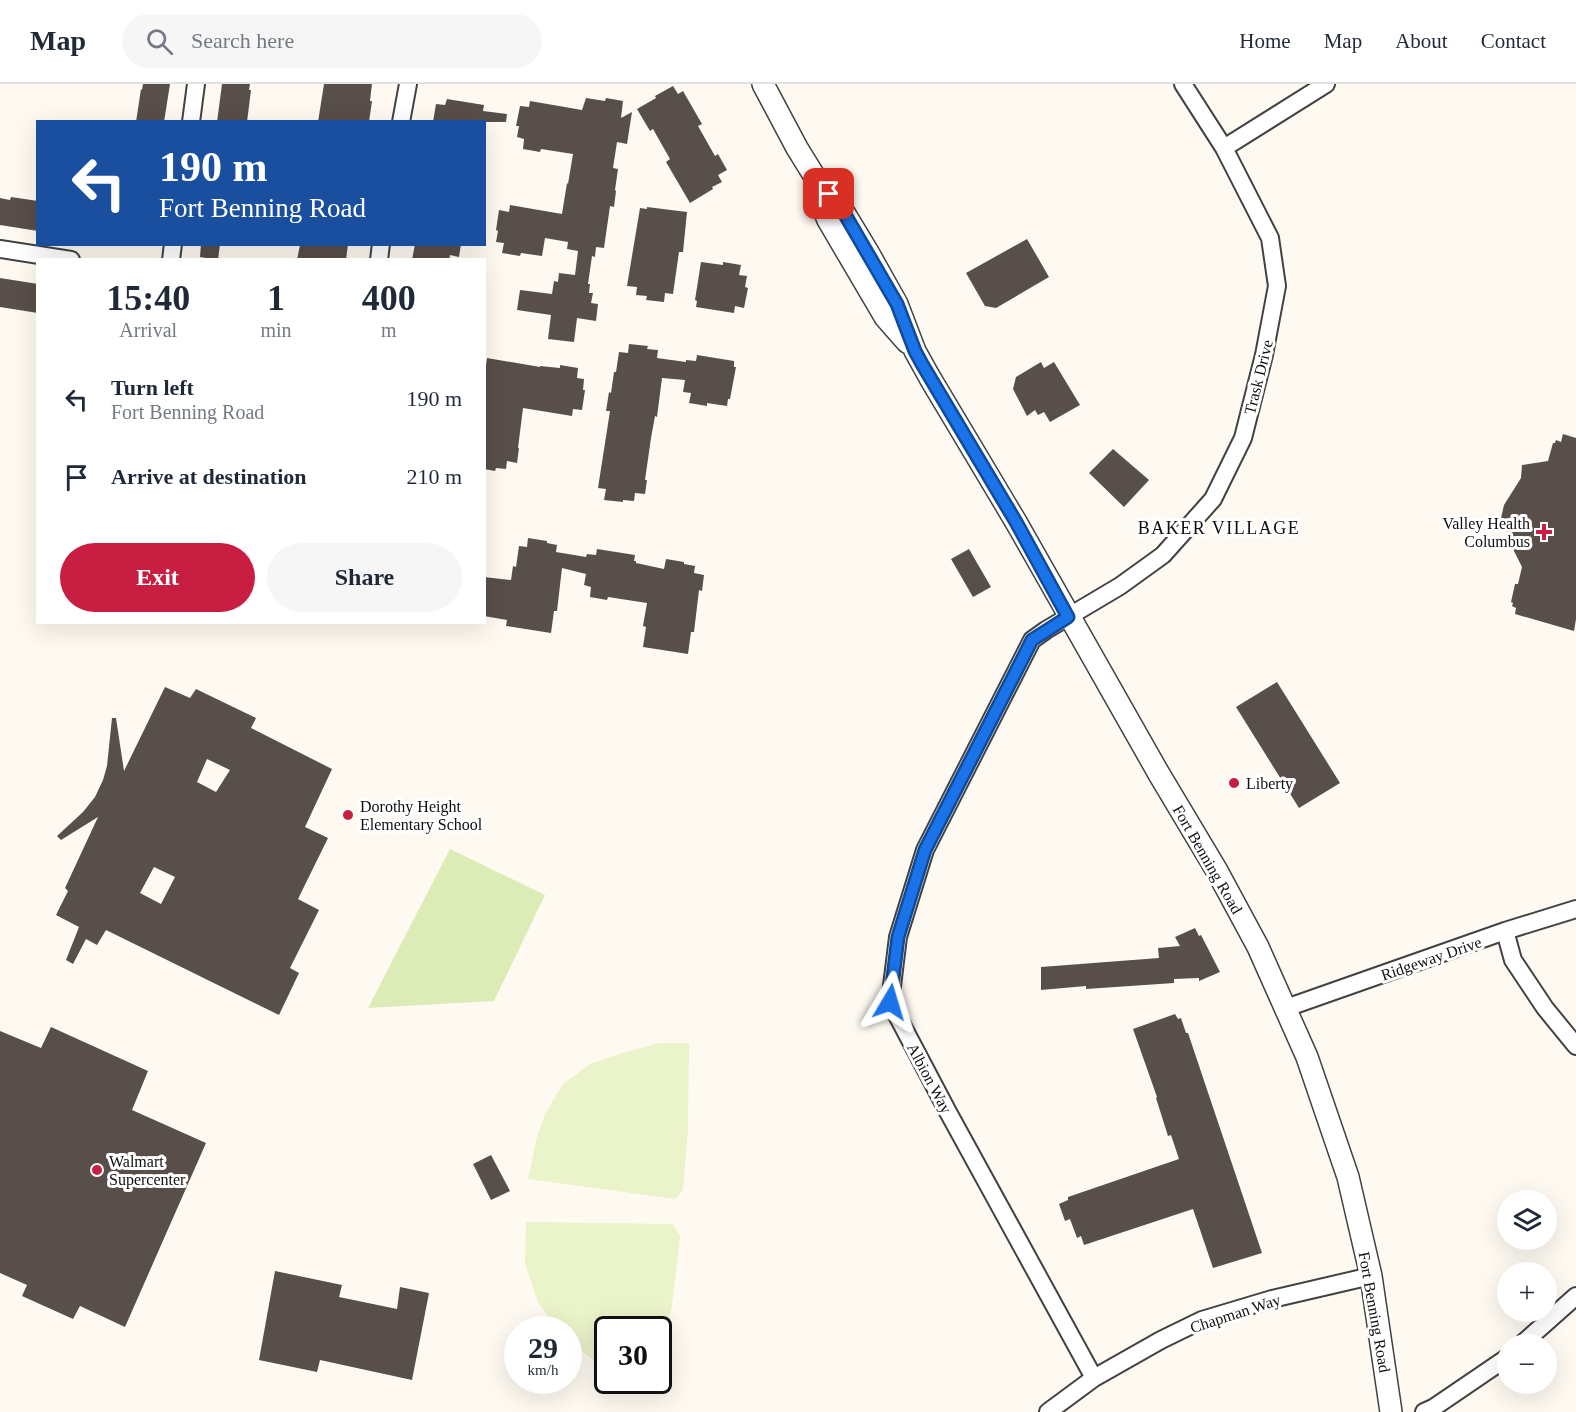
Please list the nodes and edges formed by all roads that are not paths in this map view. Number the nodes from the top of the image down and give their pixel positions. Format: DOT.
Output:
graph roads {
  1 [pos="196,84"];
  2 [pos="408,84"];
  3 [pos="763,84"];
  4 [pos="1183,84"];
  5 [pos="1326,84"];
  6 [pos="191,120"];
  7 [pos="401,120"];
  8 [pos="1224,148"];
  9 [pos="0,249"];
  10 [pos="58,258"];
  11 [pos="1068,617"];
  12 [pos="1576,909"];
  13 [pos="1505,931"];
  14 [pos="1286,1008"];
  15 [pos="1576,1046"];
  16 [pos="1371,1276"];
  17 [pos="1576,1296"];
  18 [pos="1533,1334"];
  19 [pos="1497,1364"];
  20 [pos="1094,1378"];
  21 [pos="1048,1412"];
  22 [pos="1391,1412"];
  23 [pos="1424,1412"];
  1 -- 6 [label="street"];
  2 -- 7 [label="street"];
  3 -- 11 [label="street, Fort Benning Road"];
  4 -- 8 [label="street, Trask Drive"];
  5 -- 8 [label="street"];
  8 -- 11 [label="street, Trask Drive"];
  9 -- 10 [label="street"];
  11 -- 14 [label="street, Fort Benning Road"];
  11 -- 20 [label="street, Albion Way"];
  12 -- 13 [label="street, Ridgeway Drive"];
  13 -- 14 [label="street, Ridgeway Drive"];
  13 -- 15 [label="street"];
  14 -- 16 [label="street, Fort Benning Road"];
  16 -- 20 [label="street, Chapman Way"];
  16 -- 22 [label="street, Fort Benning Road"];
  17 -- 18 [label="street"];
  19 -- 23 [label="street"];
  20 -- 21 [label="street, Chapman Way"];
}
